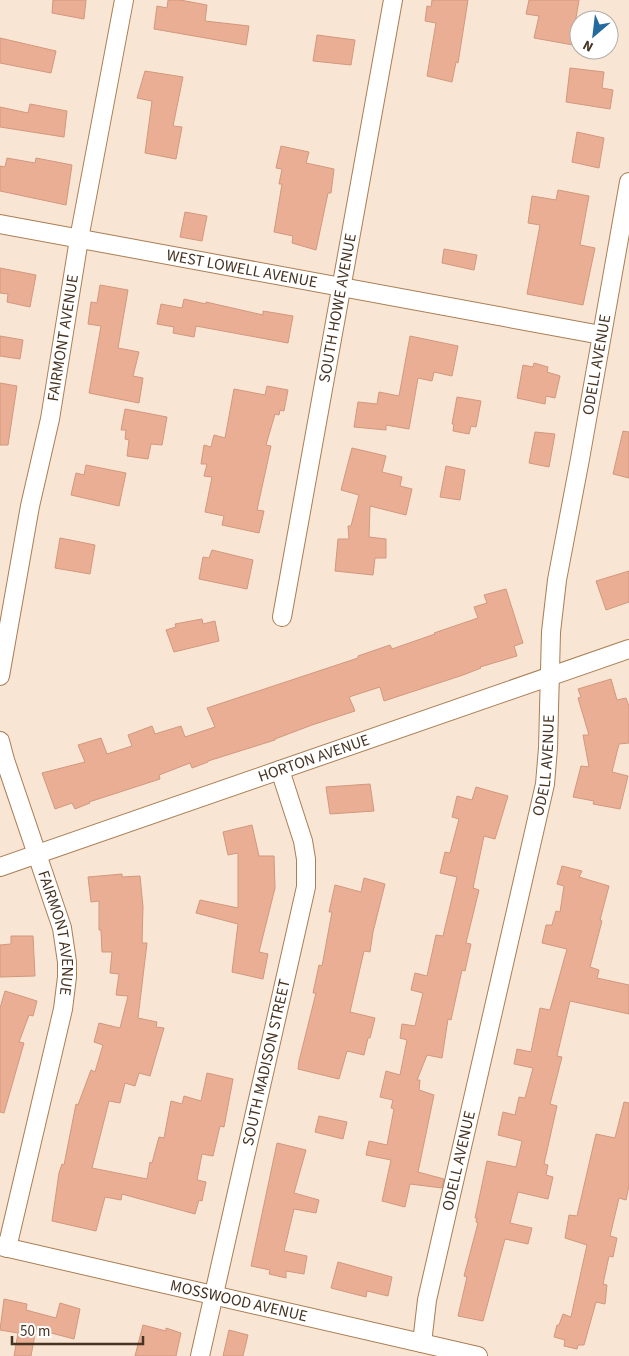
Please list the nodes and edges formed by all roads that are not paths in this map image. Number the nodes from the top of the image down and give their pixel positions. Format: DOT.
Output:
graph roads {
  1 [pos="124,0"];
  2 [pos="393,0"];
  3 [pos="629,182"];
  4 [pos="0,224"];
  5 [pos="79,239"];
  6 [pos="342,287"];
  7 [pos="601,334"];
  8 [pos="282,617"];
  9 [pos="629,649"];
  10 [pos="0,676"];
  11 [pos="549,677"];
  12 [pos="0,741"];
  13 [pos="280,770"];
  14 [pos="38,854"];
  15 [pos="0,867"];
  16 [pos="4,1247"];
  17 [pos="213,1296"];
  18 [pos="422,1343"];
  19 [pos="200,1356"];
  20 [pos="478,1356"];
  1 -- 5 [label="street, FAIRMONT AVENUE"];
  2 -- 6 [label="street, SOUTH HOWE AVENUE"];
  3 -- 7 [label="street, ODELL AVENUE"];
  4 -- 5 [label="street, WEST LOWELL AVENUE"];
  5 -- 6 [label="street, WEST LOWELL AVENUE"];
  5 -- 10 [label="street, FAIRMONT AVENUE"];
  6 -- 7 [label="street, WEST LOWELL AVENUE"];
  6 -- 8 [label="street, SOUTH HOWE AVENUE"];
  7 -- 11 [label="street, ODELL AVENUE"];
  9 -- 11 [label="street, HORTON AVENUE"];
  11 -- 13 [label="street, HORTON AVENUE"];
  11 -- 18 [label="street, ODELL AVENUE"];
  12 -- 14 [label="street, FAIRMONT AVENUE"];
  13 -- 14 [label="street, HORTON AVENUE"];
  13 -- 17 [label="street, SOUTH MADISON STREET"];
  14 -- 15 [label="street, HORTON AVENUE"];
  14 -- 16 [label="street, FAIRMONT AVENUE"];
  16 -- 17 [label="street, MOSSWOOD AVENUE"];
  17 -- 18 [label="street, MOSSWOOD AVENUE"];
  17 -- 19 [label="street, SOUTH MADISON STREET"];
  18 -- 20 [label="street, MOSSWOOD AVENUE"];
}
